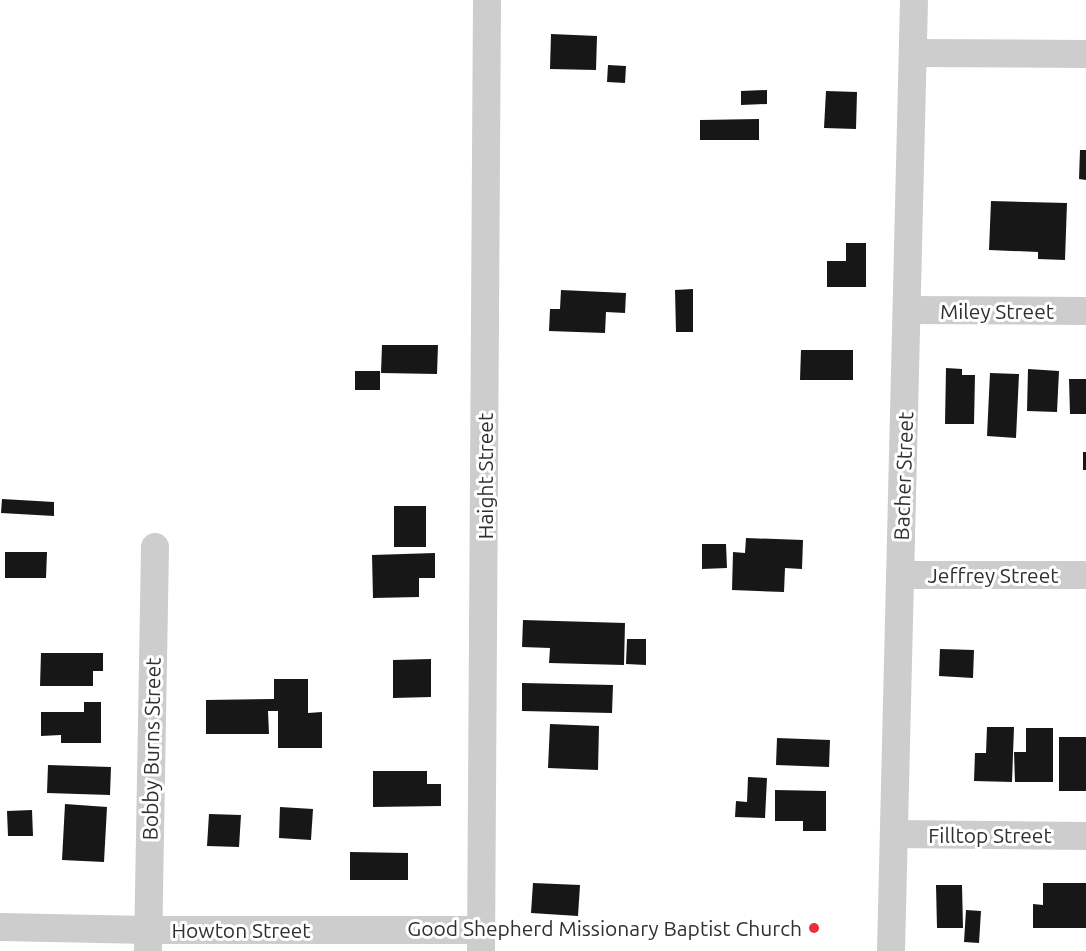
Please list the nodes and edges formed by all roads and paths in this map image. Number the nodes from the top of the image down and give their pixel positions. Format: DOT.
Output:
graph roads {
  1 [pos="487,0"];
  2 [pos="914,0"];
  3 [pos="913,53"];
  4 [pos="1086,54"];
  5 [pos="907,310"];
  6 [pos="1086,311"];
  7 [pos="155,548"];
  8 [pos="900,575"];
  9 [pos="1086,575"];
  10 [pos="894,834"];
  11 [pos="1086,836"];
  12 [pos="0,927"];
  13 [pos="148,941"];
  14 [pos="481,941"];
  15 [pos="891,951"];
  1 -- 14 [label="street, Haight Street"];
  2 -- 3 [label="street, Bacher Street"];
  3 -- 4 [label="street"];
  3 -- 5 [label="street, Bacher Street"];
  5 -- 6 [label="street, Miley Street"];
  5 -- 8 [label="street, Bacher Street"];
  7 -- 13 [label="street, Bobby Burns Street"];
  8 -- 9 [label="street, Jeffrey Street"];
  8 -- 10 [label="street, Bacher Street"];
  10 -- 11 [label="street, Filltop Street"];
  10 -- 15 [label="street, Bacher Street"];
  12 -- 13 [label="street, Howton Street"];
  13 -- 14 [label="street, Howton Street"];
}
